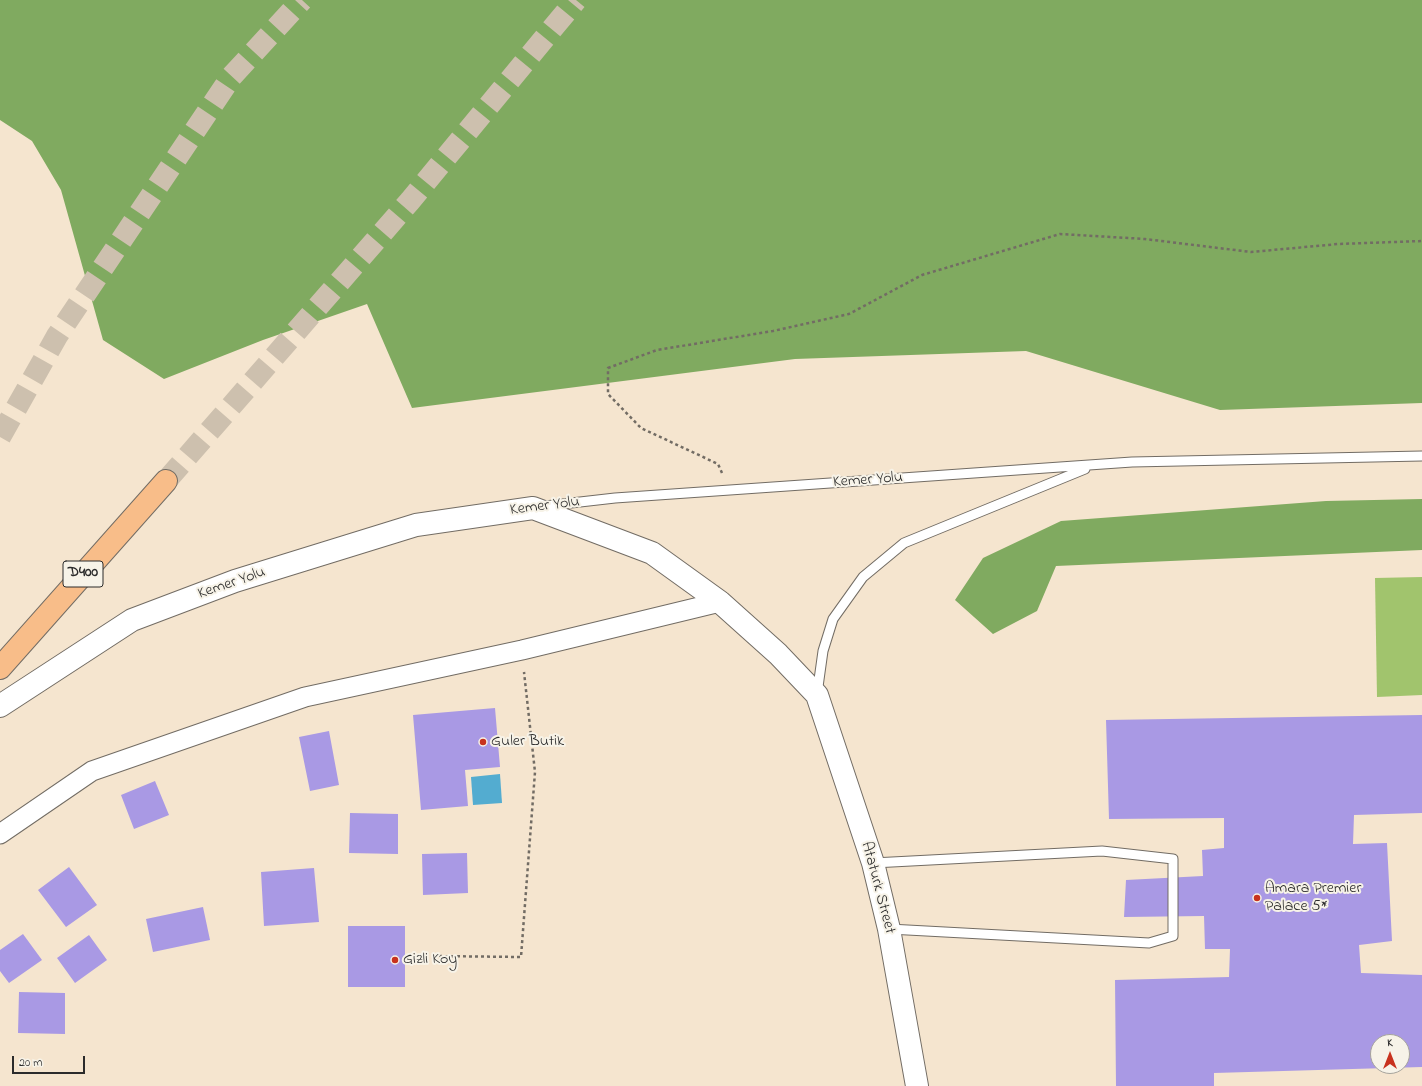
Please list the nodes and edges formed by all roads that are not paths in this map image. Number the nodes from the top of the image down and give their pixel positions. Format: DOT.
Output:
graph roads {
  1 [pos="1422,456"];
  2 [pos="1093,466"];
  3 [pos="166,481"];
  4 [pos="534,508"];
  5 [pos="720,602"];
  6 [pos="0,668"];
  7 [pos="817,695"];
  8 [pos="0,706"];
  9 [pos="0,834"];
  10 [pos="873,864"];
  11 [pos="889,929"];
  12 [pos="917,1086"];
  1 -- 2 [label="lane, Kemer Yolu"];
  2 -- 4 [label="lane, Kemer Yolu"];
  2 -- 7 [label="lane"];
  3 -- 6 [label="highway, D400"];
  4 -- 5 [label="street"];
  4 -- 8 [label="street, Kemer Yolu"];
  5 -- 7 [label="street"];
  5 -- 9 [label="street"];
  7 -- 10 [label="street, Ataturk Street"];
  10 -- 11 [label="street, Ataturk Street"];
  10 -- 11 [label="lane"];
  11 -- 12 [label="street, Ataturk Street"];
}
